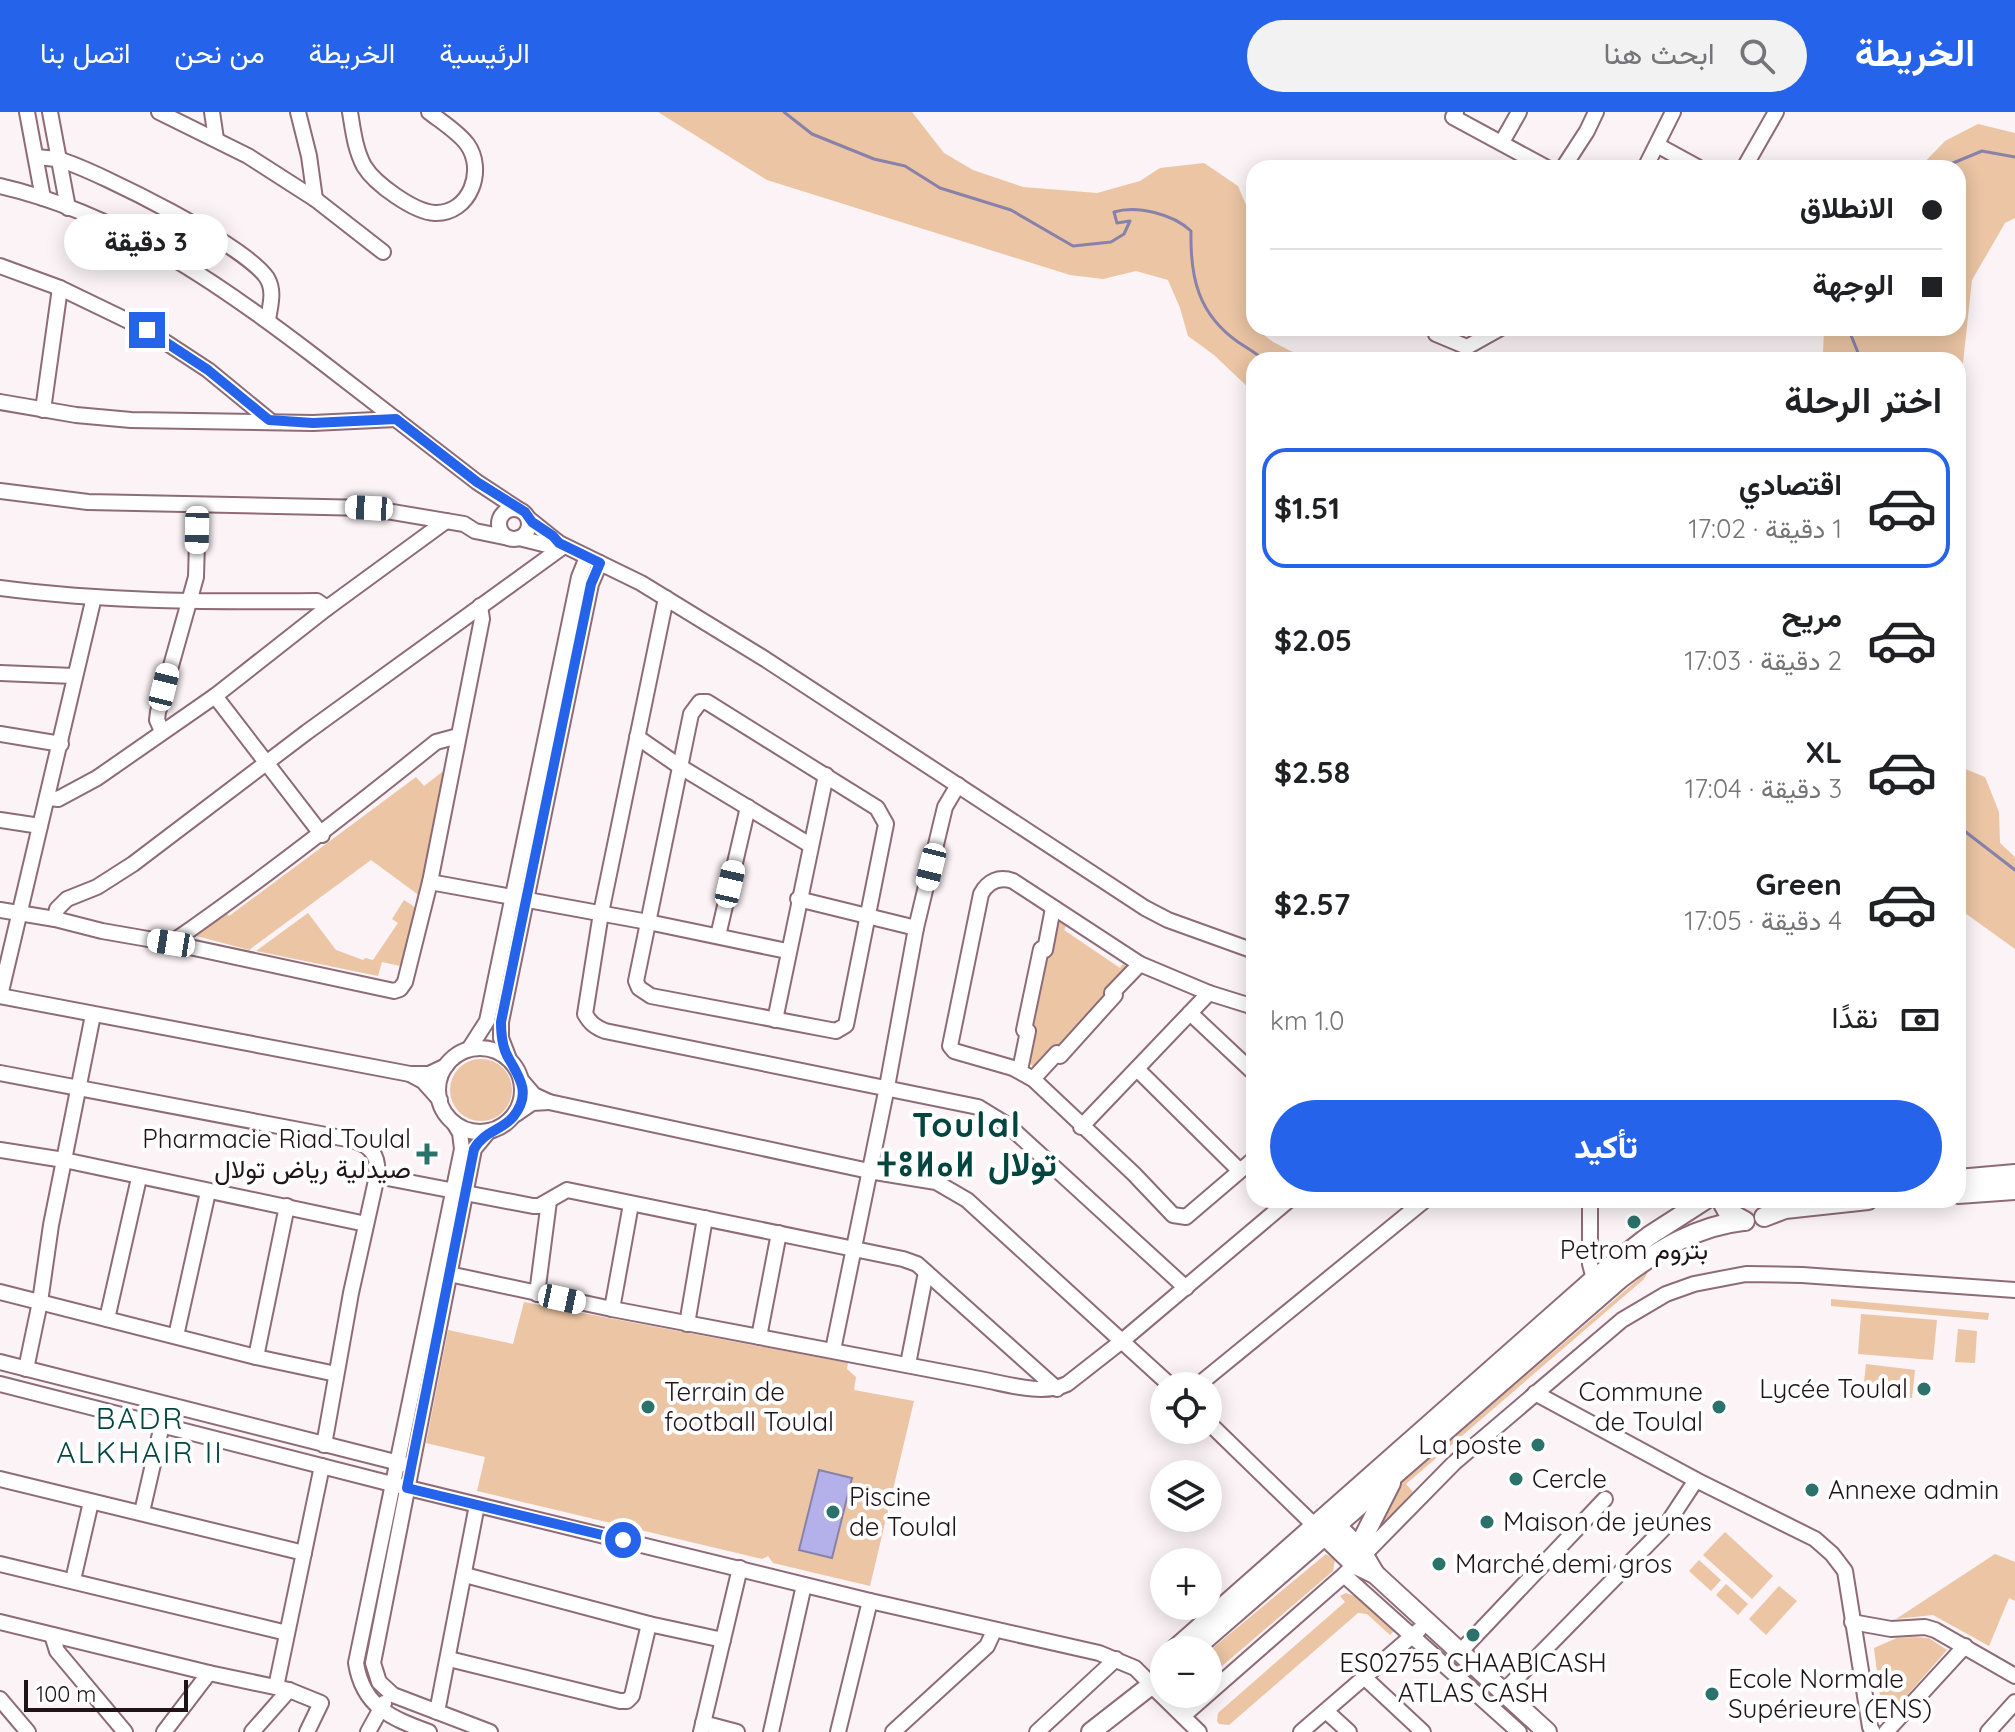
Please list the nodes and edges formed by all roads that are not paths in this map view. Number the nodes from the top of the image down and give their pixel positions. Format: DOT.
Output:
graph roads {
  1 [pos="27,112"];
  2 [pos="50,112"];
  3 [pos="159,112"];
  4 [pos="212,112"];
  5 [pos="298,112"];
  6 [pos="350,112"];
  7 [pos="429,112"];
  8 [pos="1456,112"];
  9 [pos="1519,112"];
  10 [pos="1596,112"];
  11 [pos="1776,112"];
  12 [pos="1668,114"];
  13 [pos="216,139"];
  14 [pos="1502,142"];
  15 [pos="1657,145"];
  16 [pos="36,157"];
  17 [pos="1525,160"];
  18 [pos="1568,160"];
  19 [pos="1649,160"];
  20 [pos="1684,160"];
  21 [pos="1749,160"];
  22 [pos="61,161"];
  23 [pos="0,186"];
  24 [pos="43,198"];
  25 [pos="315,199"];
  26 [pos="68,208"];
  27 [pos="383,252"];
  28 [pos="0,266"];
  29 [pos="60,288"];
  30 [pos="268,320"];
  31 [pos="1439,336"];
  32 [pos="1487,336"];
  33 [pos="0,402"];
  34 [pos="43,410"];
  35 [pos="396,419"];
  36 [pos="269,420"];
  37 [pos="477,482"];
  38 [pos="0,491"];
  39 [pos="198,506"];
  40 [pos="524,514"];
  41 [pos="499,518"];
  42 [pos="446,521"];
  43 [pos="464,524"];
  44 [pos="514,538"];
  45 [pos="561,545"];
  46 [pos="594,560"];
  47 [pos="0,588"];
  48 [pos="94,597"];
  49 [pos="666,598"];
  50 [pos="190,601"];
  51 [pos="480,606"];
  52 [pos="327,608"];
  53 [pos="0,673"];
  54 [pos="74,676"];
  55 [pos="215,696"];
  56 [pos="162,731"];
  57 [pos="0,734"];
  58 [pos="458,736"];
  59 [pos="637,737"];
  60 [pos="61,744"];
  61 [pos="266,764"];
  62 [pos="679,766"];
  63 [pos="826,775"];
  64 [pos="958,785"];
  65 [pos="48,798"];
  66 [pos="748,807"];
  67 [pos="0,820"];
  68 [pos="40,826"];
  69 [pos="322,835"];
  70 [pos="810,845"];
  71 [pos="430,882"];
  72 [pos="798,899"];
  73 [pos="519,900"];
  74 [pos="1053,908"];
  75 [pos="0,910"];
  76 [pos="19,913"];
  77 [pos="601,913"];
  78 [pos="867,917"];
  79 [pos="55,919"];
  80 [pos="648,922"];
  81 [pos="916,928"];
  82 [pos="718,936"];
  83 [pos="171,943"];
  84 [pos="1246,948"];
  85 [pos="787,951"];
  86 [pos="1140,964"];
  87 [pos="1209,993"];
  88 [pos="0,996"];
  89 [pos="1246,1005"];
  90 [pos="1190,1013"];
  91 [pos="93,1015"];
  92 [pos="775,1020"];
  93 [pos="469,1049"];
  94 [pos="509,1059"];
  95 [pos="446,1065"];
  96 [pos="1246,1066"];
  97 [pos="1137,1069"];
  98 [pos="1020,1070"];
  99 [pos="0,1073"];
  100 [pos="410,1074"];
  101 [pos="521,1077"];
  102 [pos="1033,1079"];
  103 [pos="887,1087"];
  104 [pos="79,1088"];
  105 [pos="440,1100"];
  106 [pos="549,1102"];
  107 [pos="513,1117"];
  108 [pos="454,1123"];
  109 [pos="1081,1127"];
  110 [pos="489,1131"];
  111 [pos="0,1150"];
  112 [pos="64,1160"];
  113 [pos="1246,1165"];
  114 [pos="1239,1170"];
  115 [pos="869,1171"];
  116 [pos="2015,1174"];
  117 [pos="377,1176"];
  118 [pos="139,1178"];
  119 [pos="1966,1178"];
  120 [pos="2015,1190"];
  121 [pos="460,1191"];
  122 [pos="208,1192"];
  123 [pos="1966,1193"];
  124 [pos="549,1201"];
  125 [pos="631,1204"];
  126 [pos="287,1206"];
  127 [pos="1280,1208"];
  128 [pos="1415,1208"];
  129 [pos="1590,1208"];
  130 [pos="1693,1208"];
  131 [pos="1725,1208"];
  132 [pos="1774,1208"];
  133 [pos="1792,1208"];
  134 [pos="1764,1217"];
  135 [pos="705,1218"];
  136 [pos="1743,1221"];
  137 [pos="366,1224"];
  138 [pos="779,1233"];
  139 [pos="853,1248"];
  140 [pos="926,1272"];
  141 [pos="449,1274"];
  142 [pos="1594,1279"];
  143 [pos="1186,1288"];
  144 [pos="2015,1290"];
  145 [pos="0,1292"];
  146 [pos="537,1294"];
  147 [pos="40,1302"];
  148 [pos="612,1309"];
  149 [pos="107,1319"];
  150 [pos="687,1324"];
  151 [pos="176,1336"];
  152 [pos="759,1337"];
  153 [pos="1122,1341"];
  154 [pos="833,1350"];
  155 [pos="256,1357"];
  156 [pos="0,1362"];
  157 [pos="908,1364"];
  158 [pos="26,1369"];
  159 [pos="1156,1372"];
  160 [pos="1214,1372"];
  161 [pos="336,1374"];
  162 [pos="0,1384"];
  163 [pos="1057,1389"];
  164 [pos="1535,1393"];
  165 [pos="162,1425"];
  166 [pos="1222,1434"];
  167 [pos="324,1445"];
  168 [pos="404,1465"];
  169 [pos="322,1466"];
  170 [pos="1397,1473"];
  171 [pos="0,1479"];
  172 [pos="1696,1480"];
  173 [pos="392,1484"];
  174 [pos="407,1488"];
  175 [pos="1605,1499"];
  176 [pos="91,1502"];
  177 [pos="477,1505"];
  178 [pos="142,1512"];
  179 [pos="1326,1525"];
  180 [pos="304,1553"];
  181 [pos="1356,1561"];
  182 [pos="0,1564"];
  183 [pos="740,1568"];
  184 [pos="465,1575"];
  185 [pos="73,1580"];
  186 [pos="804,1585"];
  187 [pos="870,1601"];
  188 [pos="0,1622"];
  189 [pos="1428,1622"];
  190 [pos="1852,1622"];
  191 [pos="649,1624"];
  192 [pos="994,1631"];
  193 [pos="287,1633"];
  194 [pos="52,1635"];
  195 [pos="1413,1635"];
  196 [pos="1191,1636"];
  197 [pos="1208,1636"];
  198 [pos="723,1640"];
  199 [pos="1965,1646"];
  200 [pos="1460,1652"];
  201 [pos="449,1659"];
  202 [pos="1116,1659"];
  203 [pos="209,1673"];
  204 [pos="2015,1676"];
  205 [pos="1150,1677"];
  206 [pos="1364,1677"];
  207 [pos="1150,1682"];
  208 [pos="282,1688"];
  209 [pos="390,1692"];
  210 [pos="1503,1692"];
  211 [pos="0,1699"];
  212 [pos="2015,1702"];
  213 [pos="1177,1708"];
  214 [pos="380,1709"];
  215 [pos="1326,1711"];
  216 [pos="437,1712"];
  217 [pos="1183,1716"];
  218 [pos="1098,1726"];
  219 [pos="702,1727"];
  220 [pos="1525,1727"];
  221 [pos="1895,1729"];
  222 [pos="28,1732"];
  223 [pos="125,1732"];
  224 [pos="164,1732"];
  225 [pos="252,1732"];
  226 [pos="307,1732"];
  227 [pos="368,1732"];
  228 [pos="429,1732"];
  229 [pos="490,1732"];
  230 [pos="737,1732"];
  231 [pos="771,1732"];
  232 [pos="838,1732"];
  233 [pos="893,1732"];
  234 [pos="1037,1732"];
  235 [pos="1199,1732"];
  236 [pos="1301,1732"];
  237 [pos="1349,1732"];
  238 [pos="1423,1732"];
  239 [pos="1873,1732"];
  240 [pos="1988,1732"];
  1 -- 16 [label="street"];
  2 -- 22 [label="street"];
  3 -- 13 [label="street"];
  4 -- 13 [label="street"];
  5 -- 25 [label="street"];
  6 -- 7 [label="street"];
  8 -- 14 [label="street"];
  9 -- 14 [label="street"];
  10 -- 18 [label="street"];
  11 -- 21 [label="street"];
  12 -- 15 [label="street"];
  13 -- 25 [label="street"];
  14 -- 17 [label="street"];
  15 -- 19 [label="street"];
  15 -- 20 [label="street"];
  16 -- 22 [label="street"];
  16 -- 24 [label="street"];
  22 -- 26 [label="street"];
  22 -- 30 [label="street"];
  23 -- 24 [label="street"];
  24 -- 26 [label="street"];
  25 -- 27 [label="street"];
  26 -- 30 [label="street"];
  28 -- 29 [label="street"];
  29 -- 34 [label="street"];
  29 -- 36 [label="street"];
  30 -- 35 [label="street"];
  31 -- 32 [label="street"];
  33 -- 34 [label="street"];
  34 -- 36 [label="street"];
  35 -- 36 [label="street"];
  35 -- 37 [label="street"];
  37 -- 40 [label="street"];
  37 -- 41 [label="street"];
  38 -- 39 [label="street"];
  39 -- 42 [label="street"];
  39 -- 50 [label="street"];
  40 -- 41 [label="street"];
  40 -- 44 [label="street"];
  40 -- 45 [label="street"];
  41 -- 43 [label="street"];
  41 -- 44 [label="street"];
  42 -- 43 [label="street"];
  42 -- 52 [label="street"];
  43 -- 44 [label="street"];
  44 -- 45 [label="street"];
  45 -- 46 [label="street"];
  45 -- 51 [label="street"];
  46 -- 49 [label="street"];
  46 -- 73 [label="street"];
  47 -- 48 [label="street"];
  48 -- 50 [label="street"];
  48 -- 54 [label="street"];
  49 -- 59 [label="street"];
  49 -- 64 [label="street"];
  50 -- 52 [label="street"];
  50 -- 56 [label="street"];
  51 -- 58 [label="street"];
  51 -- 61 [label="street"];
  52 -- 55 [label="street"];
  53 -- 54 [label="street"];
  54 -- 60 [label="street"];
  55 -- 56 [label="street"];
  55 -- 61 [label="street"];
  56 -- 65 [label="street"];
  57 -- 60 [label="street"];
  58 -- 69 [label="street"];
  58 -- 71 [label="street"];
  59 -- 62 [label="street"];
  59 -- 77 [label="street"];
  60 -- 65 [label="street"];
  61 -- 69 [label="street"];
  61 -- 79 [label="street"];
  62 -- 63 [label="street"];
  62 -- 66 [label="street"];
  62 -- 80 [label="street"];
  63 -- 70 [label="street"];
  63 -- 78 [label="street"];
  64 -- 81 [label="street"];
  64 -- 84 [label="street"];
  65 -- 68 [label="street"];
  66 -- 70 [label="street"];
  66 -- 82 [label="street"];
  67 -- 68 [label="street"];
  68 -- 76 [label="street"];
  69 -- 83 [label="street"];
  70 -- 72 [label="street"];
  71 -- 73 [label="street"];
  71 -- 83 [label="street"];
  72 -- 78 [label="street"];
  72 -- 85 [label="street"];
  73 -- 77 [label="street"];
  73 -- 93 [label="street"];
  73 -- 94 [label="street"];
  74 -- 86 [label="street"];
  74 -- 98 [label="street"];
  74 -- 98 [label="street"];
  75 -- 76 [label="street"];
  76 -- 79 [label="street"];
  76 -- 88 [label="street"];
  77 -- 80 [label="street"];
  77 -- 103 [label="street"];
  78 -- 81 [label="street"];
  78 -- 92 [label="street"];
  79 -- 83 [label="street"];
  80 -- 82 [label="street"];
  80 -- 92 [label="street"];
  81 -- 103 [label="street"];
  82 -- 85 [label="street"];
  85 -- 92 [label="street"];
  86 -- 87 [label="street"];
  86 -- 102 [label="street"];
  87 -- 89 [label="street"];
  87 -- 90 [label="street"];
  88 -- 91 [label="street"];
  90 -- 96 [label="street"];
  90 -- 97 [label="street"];
  91 -- 100 [label="street"];
  91 -- 104 [label="street"];
  93 -- 94 [label="street"];
  93 -- 95 [label="street"];
  94 -- 101 [label="street"];
  95 -- 100 [label="street"];
  95 -- 105 [label="street"];
  97 -- 109 [label="street"];
  97 -- 114 [label="street"];
  98 -- 102 [label="street"];
  99 -- 104 [label="street"];
  100 -- 105 [label="street"];
  101 -- 106 [label="street"];
  101 -- 107 [label="street"];
  102 -- 109 [label="street"];
  103 -- 115 [label="street"];
  103 -- 143 [label="street"];
  104 -- 112 [label="street"];
  104 -- 117 [label="street"];
  105 -- 108 [label="street"];
  106 -- 107 [label="street"];
  106 -- 115 [label="street"];
  107 -- 110 [label="street"];
  108 -- 110 [label="street"];
  108 -- 121 [label="street"];
  109 -- 114 [label="street"];
  110 -- 121 [label="street"];
  111 -- 112 [label="street"];
  112 -- 118 [label="street"];
  112 -- 147 [label="street"];
  113 -- 114 [label="street"];
  115 -- 139 [label="street"];
  115 -- 153 [label="street"];
  116 -- 119 [label="main road"];
  117 -- 121 [label="street"];
  117 -- 137 [label="street"];
  118 -- 122 [label="street"];
  118 -- 149 [label="street"];
  120 -- 123 [label="main road"];
  121 -- 124 [label="street"];
  121 -- 141 [label="street"];
  121 -- 168 [label="street"];
  122 -- 126 [label="street"];
  122 -- 151 [label="street"];
  124 -- 125 [label="street"];
  124 -- 146 [label="street"];
  125 -- 135 [label="street"];
  125 -- 148 [label="street"];
  126 -- 137 [label="street"];
  126 -- 155 [label="street"];
  127 -- 143 [label="street"];
  128 -- 160 [label="street"];
  129 -- 142 [label="street"];
  130 -- 142 [label="main road"];
  131 -- 136 [label="main road"];
  132 -- 134 [label="main road"];
  133 -- 134 [label="main road"];
  134 -- 136 [label="main road"];
  135 -- 138 [label="street"];
  135 -- 150 [label="street"];
  136 -- 170 [label="main road"];
  137 -- 161 [label="street"];
  138 -- 139 [label="street"];
  138 -- 152 [label="street"];
  139 -- 140 [label="street"];
  139 -- 154 [label="street"];
  140 -- 157 [label="street"];
  140 -- 163 [label="street"];
  141 -- 146 [label="street"];
  141 -- 168 [label="street"];
  142 -- 179 [label="main road"];
  143 -- 153 [label="street"];
  144 -- 164 [label="street"];
  145 -- 147 [label="street"];
  146 -- 148 [label="street"];
  147 -- 149 [label="street"];
  147 -- 158 [label="street"];
  148 -- 150 [label="street"];
  149 -- 151 [label="street"];
  150 -- 152 [label="street"];
  151 -- 155 [label="street"];
  152 -- 154 [label="street"];
  153 -- 159 [label="street"];
  153 -- 163 [label="street"];
  154 -- 157 [label="street"];
  155 -- 161 [label="street"];
  156 -- 158 [label="street"];
  157 -- 163 [label="street"];
  158 -- 167 [label="street"];
  161 -- 167 [label="street"];
  162 -- 165 [label="street"];
  164 -- 172 [label="street"];
  164 -- 181 [label="street"];
  165 -- 169 [label="street"];
  165 -- 178 [label="street"];
  166 -- 179 [label="street"];
  167 -- 168 [label="street"];
  168 -- 173 [label="street"];
  168 -- 174 [label="street"];
  169 -- 173 [label="street"];
  169 -- 180 [label="street"];
  170 -- 179 [label="main road"];
  170 -- 181 [label="main road"];
  171 -- 176 [label="street"];
  172 -- 190 [label="street"];
  172 -- 210 [label="street"];
  173 -- 174 [label="street"];
  173 -- 214 [label="street"];
  174 -- 177 [label="street"];
  174 -- 209 [label="street"];
  175 -- 200 [label="street"];
  176 -- 178 [label="street"];
  176 -- 185 [label="street"];
  177 -- 183 [label="street"];
  177 -- 184 [label="street"];
  178 -- 180 [label="street"];
  179 -- 181 [label="main road"];
  179 -- 196 [label="main road"];
  179 -- 197 [label="main road"];
  180 -- 193 [label="street"];
  181 -- 189 [label="main road"];
  181 -- 195 [label="street"];
  181 -- 217 [label="street"];
  182 -- 185 [label="street"];
  183 -- 186 [label="street"];
  183 -- 198 [label="street"];
  184 -- 191 [label="street"];
  184 -- 201 [label="street"];
  185 -- 193 [label="street"];
  186 -- 187 [label="street"];
  186 -- 231 [label="street"];
  187 -- 192 [label="street"];
  187 -- 232 [label="street"];
  188 -- 194 [label="street"];
  189 -- 195 [label="street"];
  189 -- 200 [label="main road"];
  190 -- 199 [label="street"];
  190 -- 239 [label="street"];
  191 -- 198 [label="street"];
  191 -- 201 [label="street"];
  192 -- 202 [label="street"];
  192 -- 233 [label="street"];
  193 -- 208 [label="street"];
  194 -- 203 [label="street"];
  194 -- 223 [label="street"];
  195 -- 206 [label="street"];
  195 -- 220 [label="street"];
  198 -- 219 [label="street"];
  199 -- 204 [label="street"];
  199 -- 221 [label="street"];
  200 -- 210 [label="main road"];
  201 -- 216 [label="street"];
  202 -- 205 [label="street"];
  202 -- 234 [label="street"];
  203 -- 208 [label="street"];
  203 -- 224 [label="street"];
  206 -- 215 [label="street"];
  206 -- 238 [label="street"];
  207 -- 218 [label="main road"];
  208 -- 225 [label="street"];
  208 -- 226 [label="street"];
  209 -- 214 [label="street"];
  209 -- 216 [label="street"];
  210 -- 220 [label="main road"];
  211 -- 222 [label="street"];
  212 -- 240 [label="street"];
  213 -- 217 [label="street"];
  214 -- 227 [label="street"];
  214 -- 228 [label="street"];
  215 -- 236 [label="street"];
  215 -- 237 [label="street"];
  216 -- 229 [label="street"];
  217 -- 235 [label="street"];
  219 -- 230 [label="street"];
}
